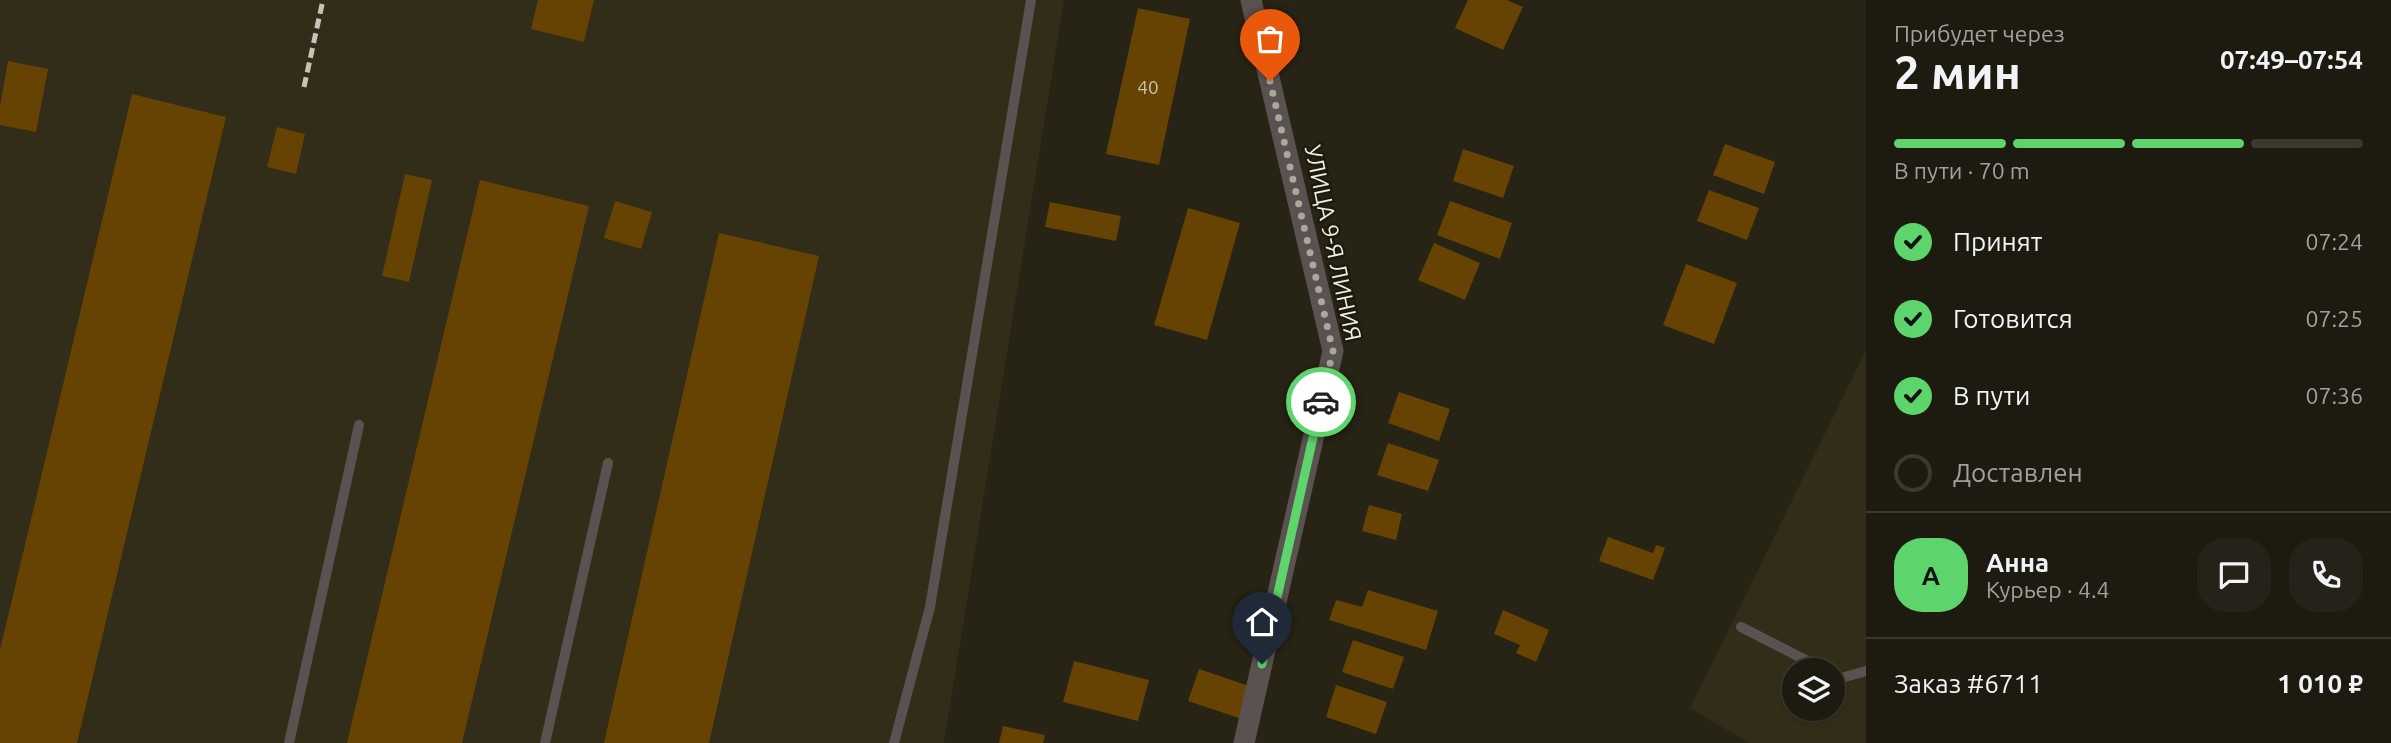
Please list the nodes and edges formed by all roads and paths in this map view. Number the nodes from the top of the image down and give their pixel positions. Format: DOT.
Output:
graph roads {
  1 [pos="1031,0"];
  2 [pos="1251,0"];
  3 [pos="359,425"];
  4 [pos="608,463"];
  5 [pos="1741,627"];
  6 [pos="1802,658"];
  7 [pos="1866,671"];
  8 [pos="1845,677"];
  9 [pos="289,743"];
  10 [pos="545,743"];
  11 [pos="894,743"];
  12 [pos="1244,743"];
  1 -- 11 [label="lane"];
  2 -- 12 [label="street, УЛИЦА 9-Я ЛИНИЯ"];
  3 -- 9 [label="lane"];
  4 -- 10 [label="lane"];
  5 -- 6 [label="lane"];
  7 -- 8 [label="lane"];
}
